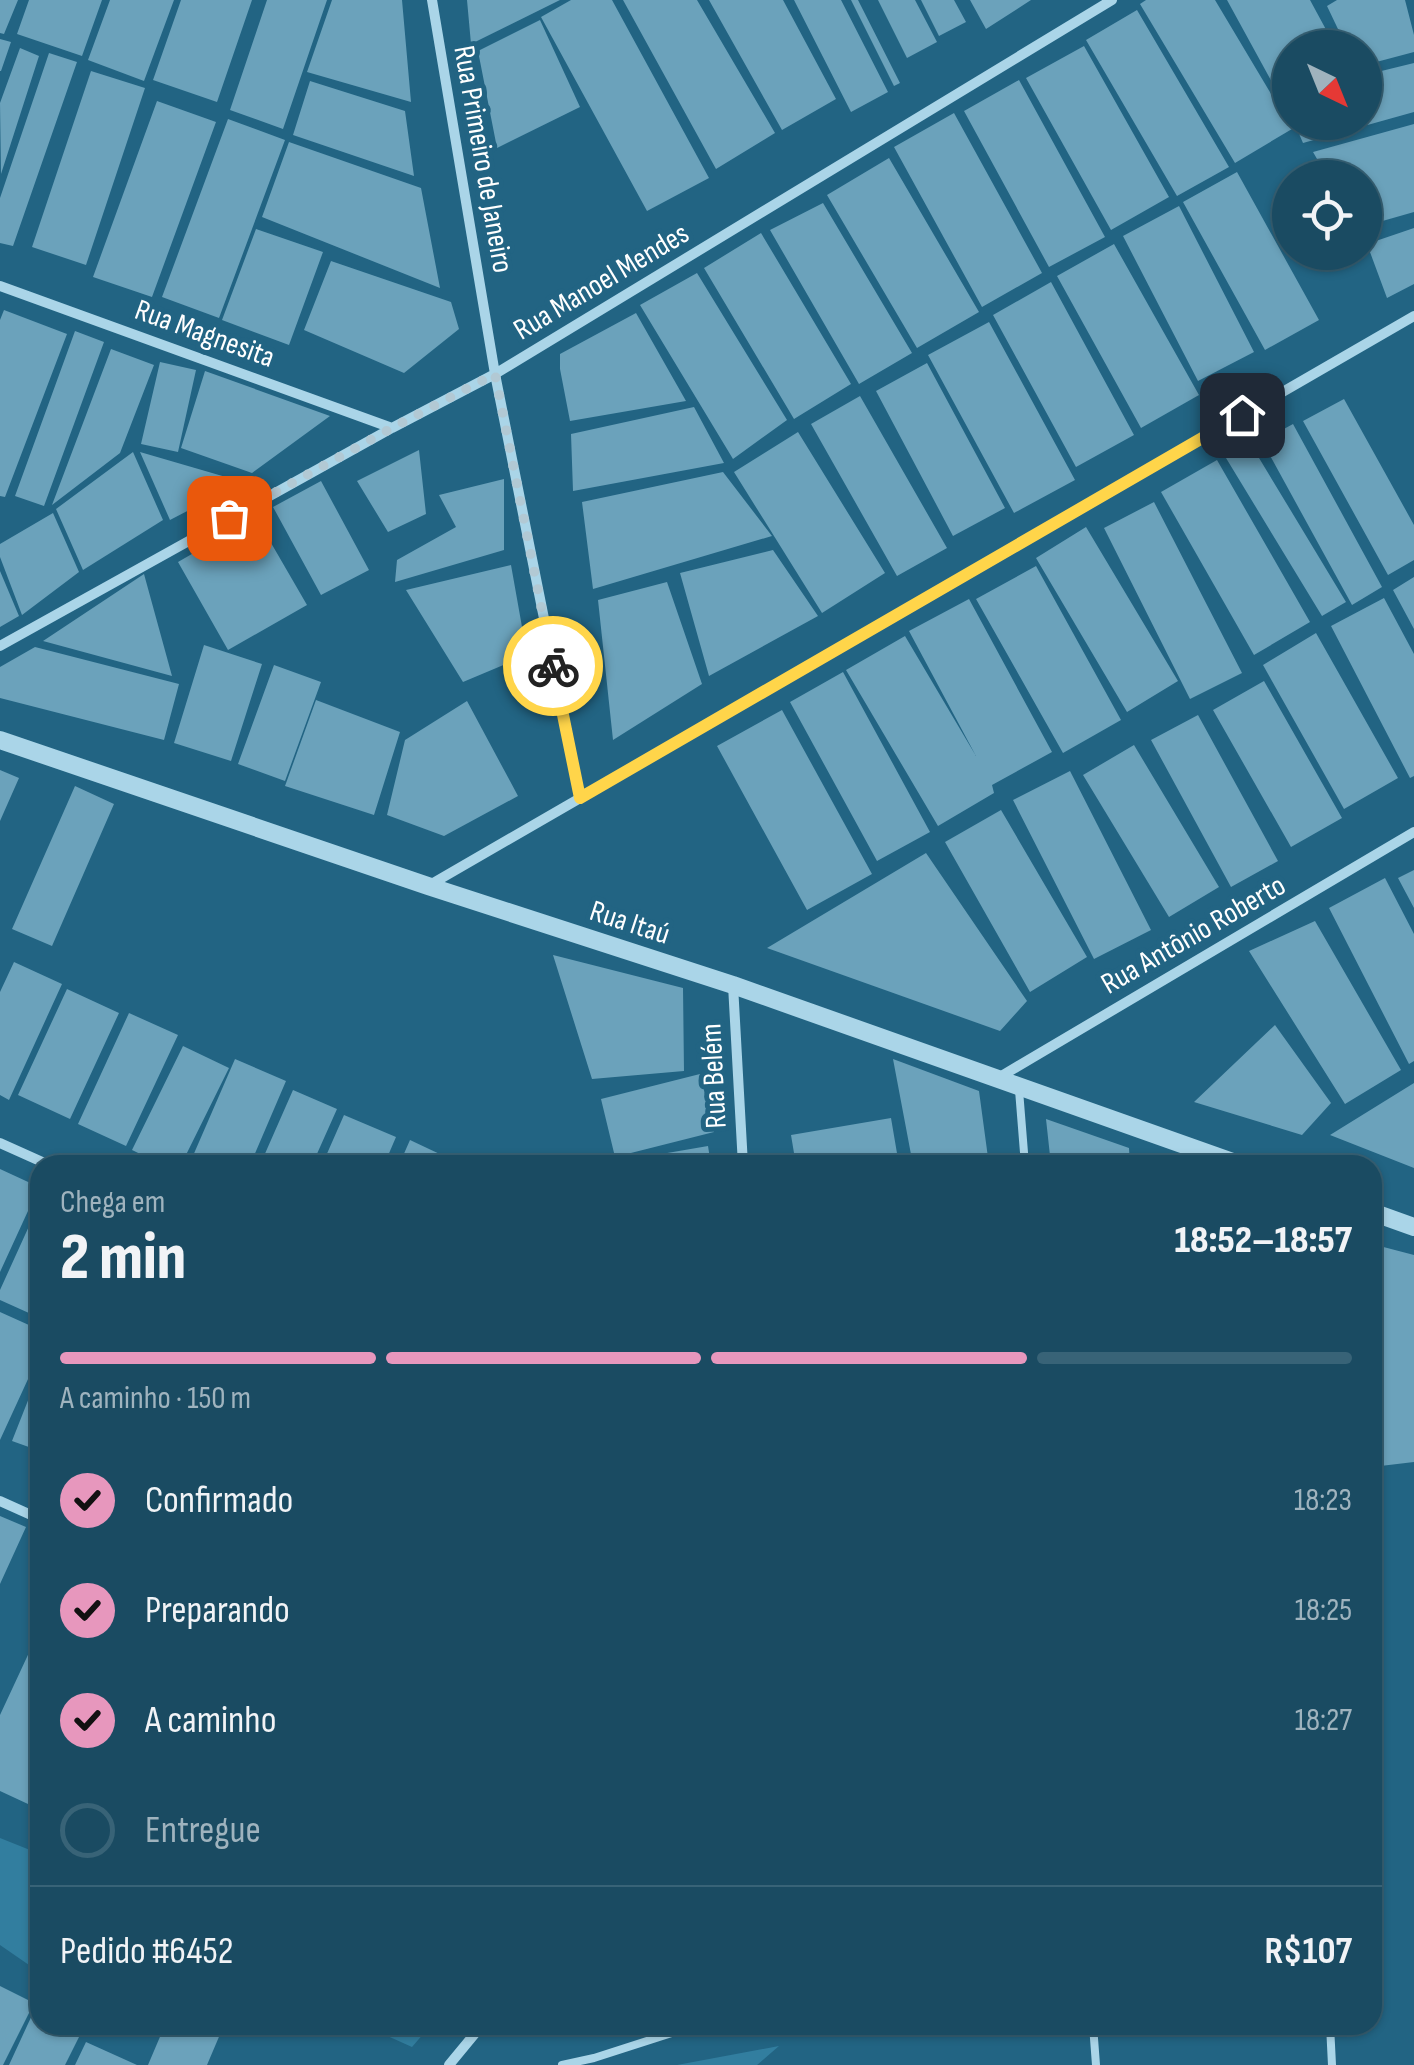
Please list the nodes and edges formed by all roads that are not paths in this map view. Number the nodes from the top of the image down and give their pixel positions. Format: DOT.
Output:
graph roads {
  1 [pos="432,0"];
  2 [pos="1112,0"];
  3 [pos="0,286"];
  4 [pos="1414,316"];
  5 [pos="495,374"];
  6 [pos="392,428"];
  7 [pos="0,646"];
  8 [pos="0,740"];
  9 [pos="580,798"];
  10 [pos="1414,832"];
  11 [pos="428,886"];
  12 [pos="733,985"];
  13 [pos="997,1078"];
  14 [pos="1019,1086"];
  15 [pos="0,1143"];
  16 [pos="742,1155"];
  17 [pos="1024,1155"];
  18 [pos="1212,1155"];
  19 [pos="30,1156"];
  20 [pos="1382,1216"];
  21 [pos="1414,1227"];
  22 [pos="0,1500"];
  23 [pos="30,1514"];
  24 [pos="474,2035"];
  25 [pos="666,2035"];
  26 [pos="1094,2035"];
  27 [pos="1330,2035"];
  28 [pos="449,2065"];
  29 [pos="562,2065"];
  30 [pos="1096,2065"];
  31 [pos="1332,2065"];
  1 -- 5 [label="street, Rua Primeiro de Janeiro"];
  2 -- 5 [label="street, Rua Manoel Mendes"];
  3 -- 6 [label="street, Rua Magnesita"];
  4 -- 9 [label="street"];
  5 -- 6 [label="street, Rua Manoel Mendes"];
  5 -- 9 [label="street, Rua Primeiro de Janeiro"];
  6 -- 7 [label="street, Rua Manoel Mendes"];
  8 -- 11 [label="street, Rua Itaú"];
  9 -- 11 [label="street"];
  10 -- 13 [label="street, Rua Antônio Roberto"];
  11 -- 12 [label="street, Rua Itaú"];
  12 -- 13 [label="street, Rua Itaú"];
  12 -- 16 [label="street, Rua Belém"];
  13 -- 14 [label="street, Rua Itaú"];
  14 -- 17 [label="lane"];
  14 -- 18 [label="street, Rua Itaú"];
  15 -- 19 [label="street"];
  20 -- 21 [label="street"];
  22 -- 23 [label="street"];
  24 -- 28 [label="street"];
  25 -- 29 [label="lane"];
  26 -- 30 [label="lane"];
  27 -- 31 [label="lane"];
}
